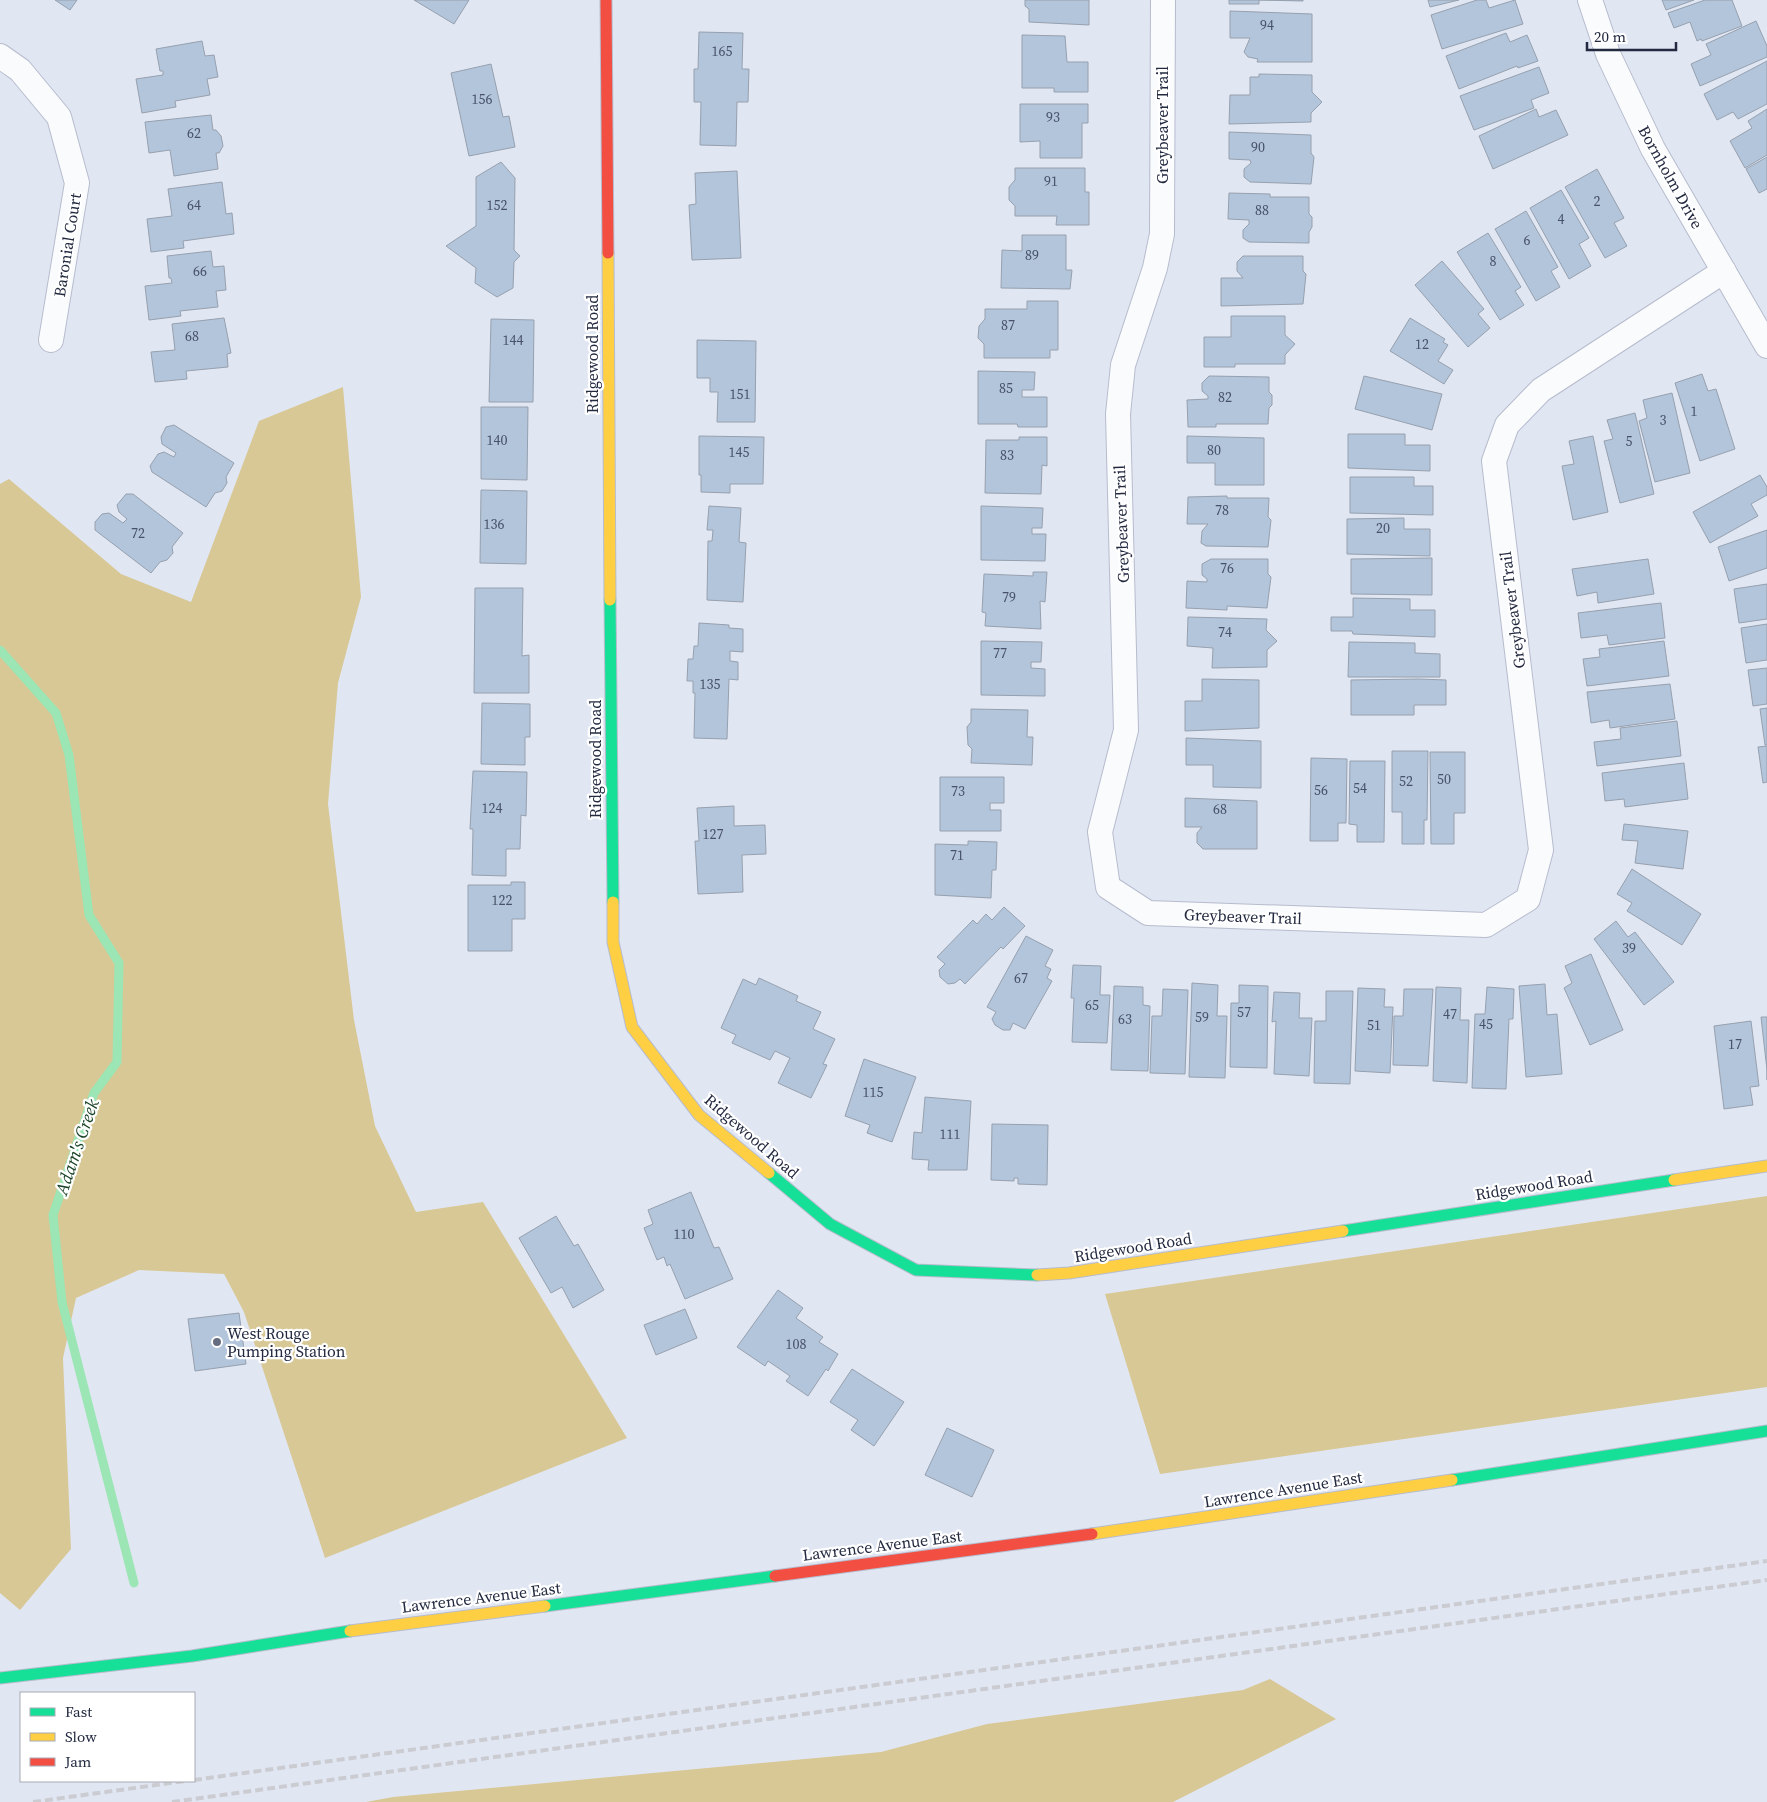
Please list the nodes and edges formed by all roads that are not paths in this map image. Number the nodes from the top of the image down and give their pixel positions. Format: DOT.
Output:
graph roads {
  1 [pos="606,0"];
  2 [pos="1163,0"];
  3 [pos="1590,0"];
  4 [pos="0,56"];
  5 [pos="1724,271"];
  6 [pos="51,340"];
  7 [pos="1767,346"];
  8 [pos="1767,1166"];
  9 [pos="1767,1431"];
  10 [pos="0,1678"];
  1 -- 8 [label="street, Ridgewood Road"];
  2 -- 5 [label="street, Greybeaver Trail"];
  3 -- 5 [label="street, Bornholm Drive"];
  4 -- 6 [label="street, Baronial Court"];
  5 -- 7 [label="street, Bornholm Drive"];
  9 -- 10 [label="street, Lawrence Avenue East"];
}
